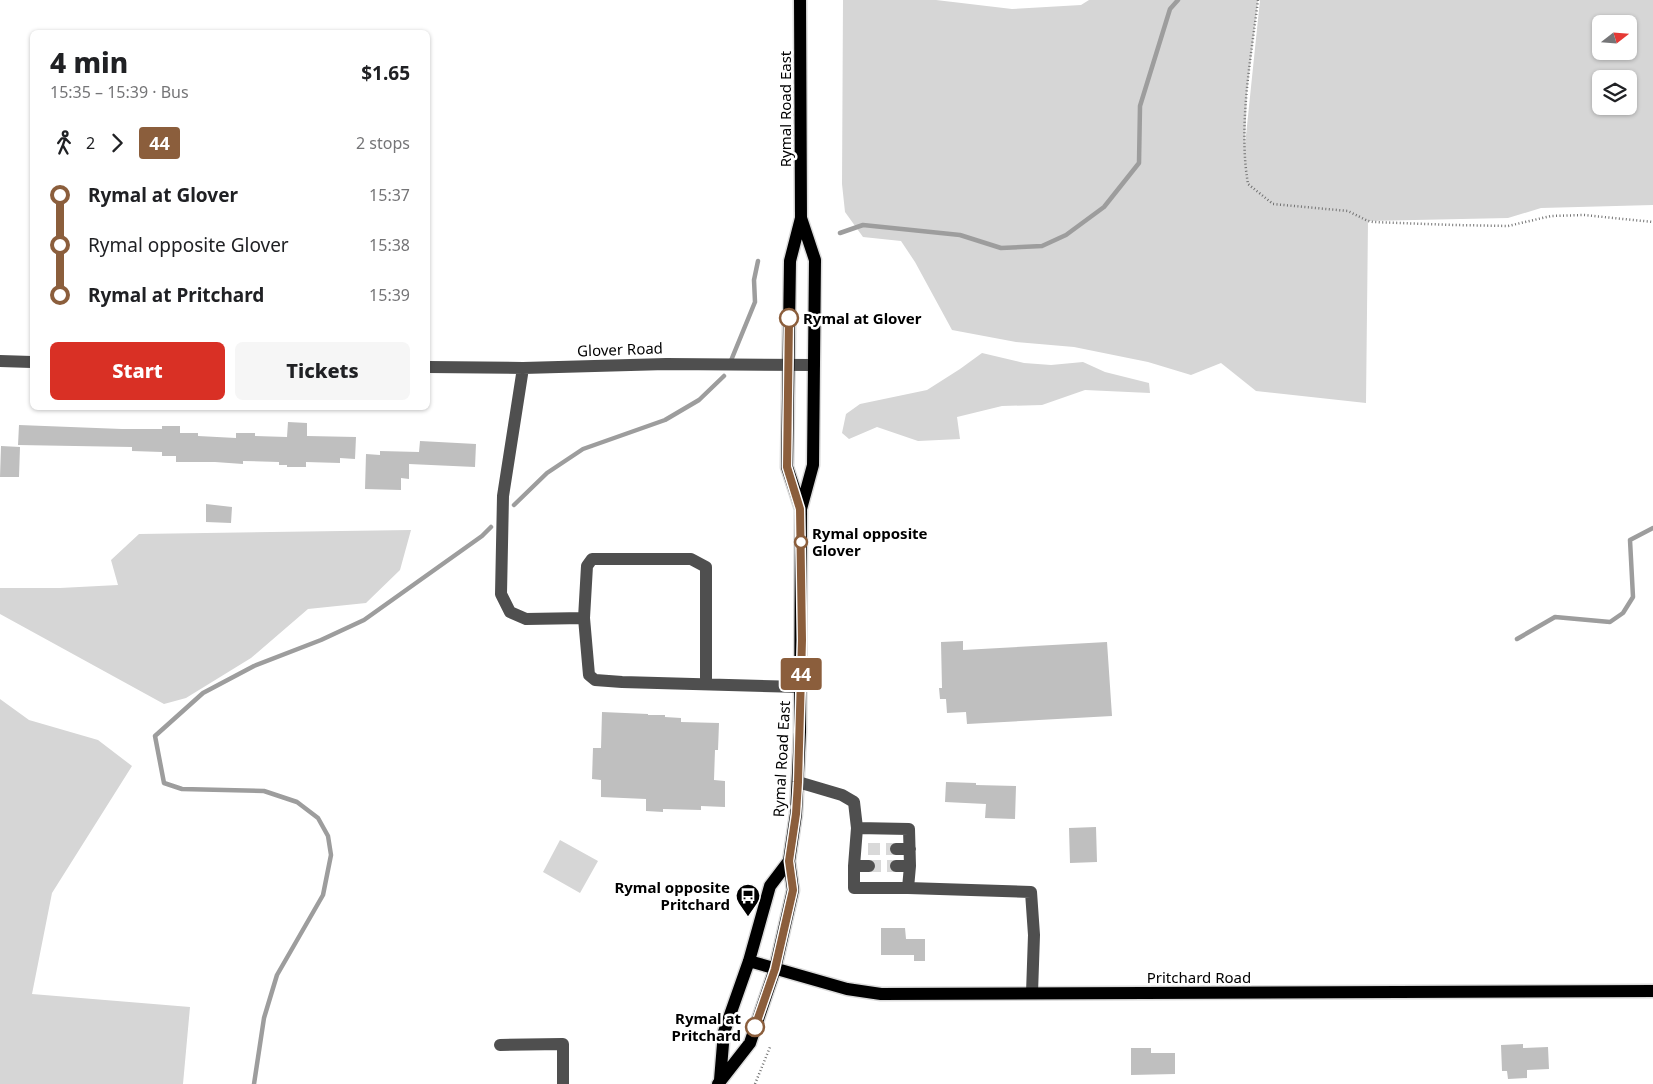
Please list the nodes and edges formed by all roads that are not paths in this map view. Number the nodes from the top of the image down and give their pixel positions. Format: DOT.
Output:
graph roads {
  1 [pos="800,0"];
  2 [pos="801,218"];
  3 [pos="0,361"];
  4 [pos="30,362"];
  5 [pos="814,364"];
  6 [pos="788,365"];
  7 [pos="430,367"];
  8 [pos="523,368"];
  9 [pos="800,509"];
  10 [pos="584,618"];
  11 [pos="706,684"];
  12 [pos="801,687"];
  13 [pos="798,782"];
  14 [pos="857,828"];
  15 [pos="855,848"];
  16 [pos="868,849"];
  17 [pos="896,849"];
  18 [pos="910,849"];
  19 [pos="789,861"];
  20 [pos="854,866"];
  21 [pos="869,866"];
  22 [pos="896,866"];
  23 [pos="910,866"];
  24 [pos="908,888"];
  25 [pos="749,961"];
  26 [pos="775,969"];
  27 [pos="1653,991"];
  28 [pos="1032,994"];
  29 [pos="500,1045"];
  30 [pos="719,1082"];
  31 [pos="562,1084"];
  1 -- 2 [label="main road, Rymal Road East"];
  2 -- 5 [label="main road, Rymal Road East"];
  2 -- 6 [label="main road, Rymal Road East"];
  3 -- 4 [label="street"];
  5 -- 6 [label="street, Glover Road"];
  5 -- 9 [label="main road, Rymal Road East"];
  6 -- 8 [label="street, Glover Road"];
  6 -- 9 [label="main road, Rymal Road East"];
  7 -- 8 [label="street, Glover Road"];
  8 -- 10 [label="street"];
  9 -- 12 [label="main road, Rymal Road East"];
  10 -- 11 [label="street"];
  10 -- 11 [label="street"];
  11 -- 12 [label="street"];
  12 -- 13 [label="main road, Rymal Road East"];
  13 -- 14 [label="street"];
  13 -- 19 [label="main road, Rymal Road East"];
  14 -- 15 [label="street"];
  14 -- 18 [label="street"];
  15 -- 16 [label="street"];
  15 -- 20 [label="street"];
  17 -- 18 [label="street"];
  18 -- 23 [label="street"];
  19 -- 25 [label="main road, Rymal Road East"];
  19 -- 26 [label="main road, Rymal Road East"];
  20 -- 21 [label="street"];
  20 -- 24 [label="street"];
  22 -- 23 [label="street"];
  23 -- 24 [label="street"];
  24 -- 28 [label="street"];
  25 -- 26 [label="main road, Pritchard Road"];
  25 -- 30 [label="main road, Rymal Road East"];
  26 -- 28 [label="main road, Pritchard Road"];
  26 -- 30 [label="main road, Rymal Road East"];
  27 -- 28 [label="main road, Pritchard Road"];
  29 -- 31 [label="street"];
}
